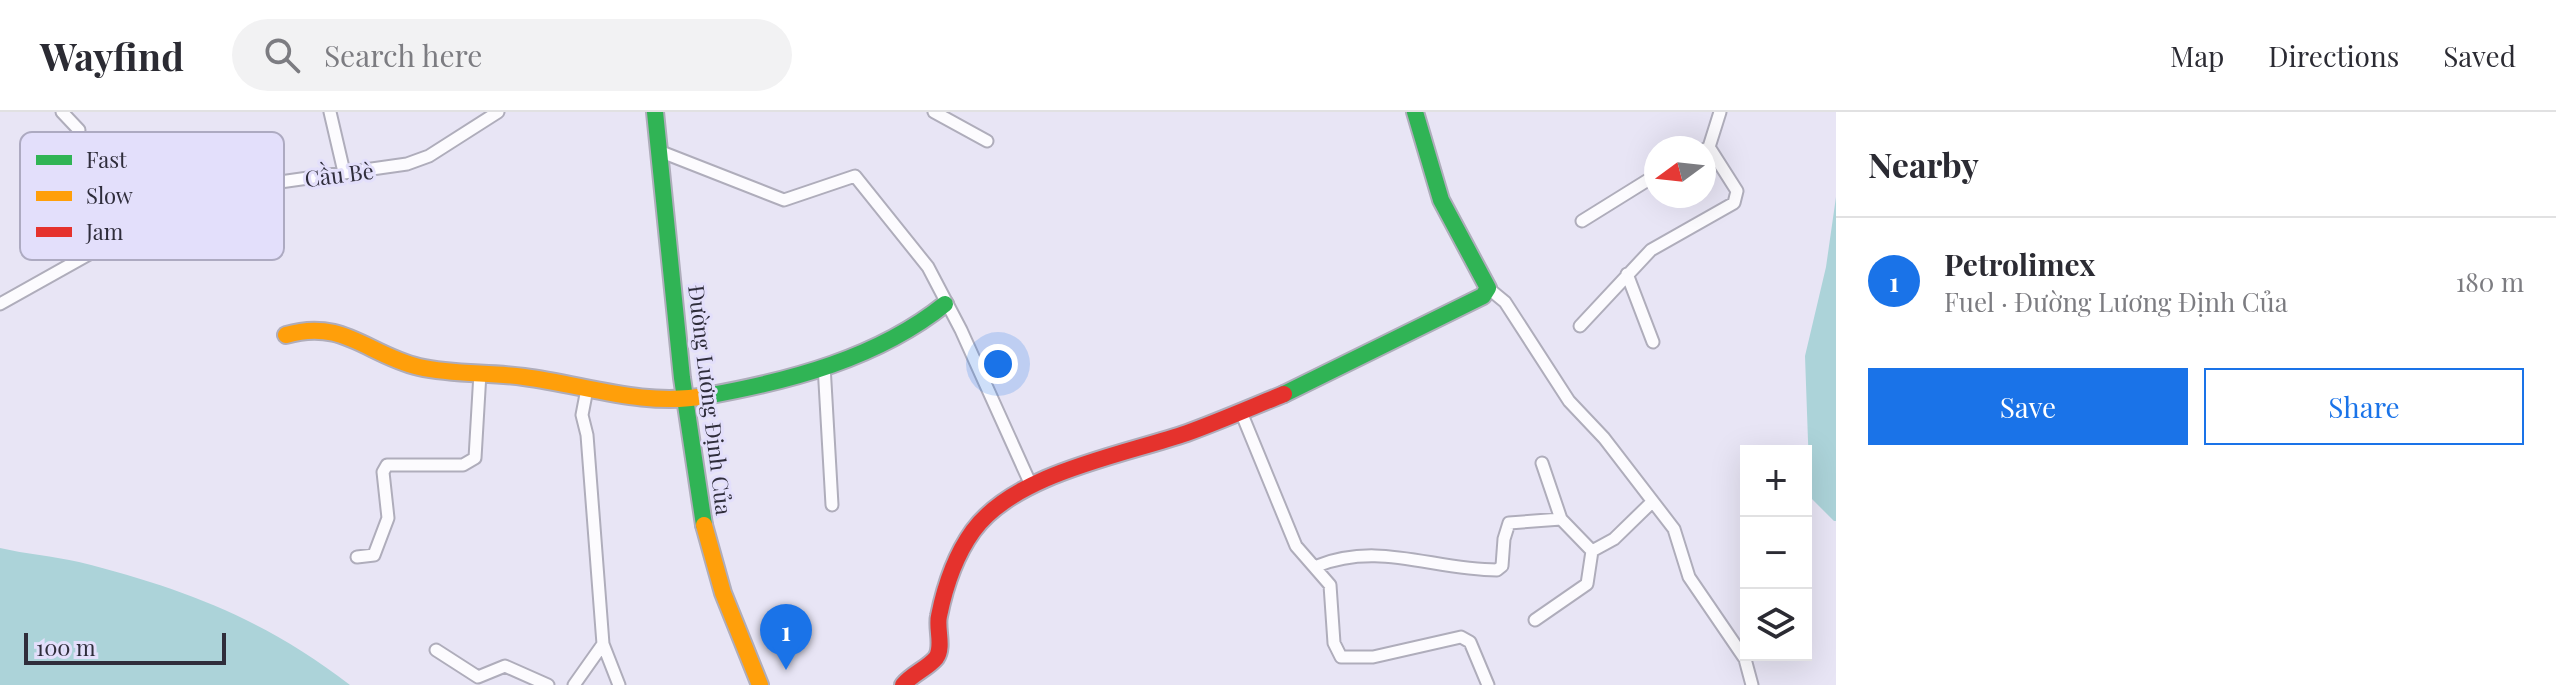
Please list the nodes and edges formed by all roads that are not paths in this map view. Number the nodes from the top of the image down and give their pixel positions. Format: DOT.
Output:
graph roads {
  1 [pos="62,112"];
  2 [pos="330,112"];
  3 [pos="498,112"];
  4 [pos="655,112"];
  5 [pos="934,112"];
  6 [pos="1415,112"];
  7 [pos="1720,112"];
  8 [pos="79,130"];
  9 [pos="1711,136"];
  10 [pos="987,141"];
  11 [pos="659,151"];
  12 [pos="1716,162"];
  13 [pos="344,172"];
  14 [pos="284,181"];
  15 [pos="1644,182"];
  16 [pos="1582,221"];
  17 [pos="79,260"];
  18 [pos="1627,274"];
  19 [pos="1488,288"];
  20 [pos="0,304"];
  21 [pos="945,304"];
  22 [pos="1580,326"];
  23 [pos="286,335"];
  24 [pos="1653,342"];
  25 [pos="824,365"];
  26 [pos="480,373"];
  27 [pos="587,389"];
  28 [pos="685,401"];
  29 [pos="1241,412"];
  30 [pos="1542,463"];
  31 [pos="1031,485"];
  32 [pos="1652,502"];
  33 [pos="832,505"];
  34 [pos="1561,519"];
  35 [pos="1592,551"];
  36 [pos="357,557"];
  37 [pos="1317,566"];
  38 [pos="1535,620"];
  39 [pos="603,644"];
  40 [pos="436,650"];
  41 [pos="548,685"];
  42 [pos="574,685"];
  43 [pos="619,685"];
  44 [pos="760,685"];
  45 [pos="903,685"];
  46 [pos="1488,685"];
  47 [pos="1752,685"];
  1 -- 8 [label="street"];
  2 -- 13 [label="street"];
  3 -- 13 [label="street, Cầu Bè"];
  4 -- 11 [label="street, Đường Lương Định Của"];
  5 -- 10 [label="street"];
  6 -- 19 [label="street"];
  7 -- 9 [label="street"];
  11 -- 21 [label="street"];
  11 -- 28 [label="street, Đường Lương Định Của"];
  12 -- 18 [label="street"];
  13 -- 14 [label="street, Cầu Bè"];
  15 -- 16 [label="street"];
  17 -- 20 [label="street, Cầu Bè"];
  18 -- 22 [label="street"];
  18 -- 24 [label="street"];
  19 -- 29 [label="street"];
  19 -- 32 [label="street"];
  21 -- 25 [label="street"];
  21 -- 31 [label="street"];
  23 -- 26 [label="street"];
  25 -- 28 [label="street"];
  25 -- 33 [label="street"];
  26 -- 27 [label="street"];
  26 -- 36 [label="street"];
  27 -- 28 [label="street"];
  27 -- 39 [label="street"];
  28 -- 44 [label="street, Đường Lương Định Của"];
  29 -- 31 [label="street"];
  29 -- 37 [label="street"];
  30 -- 34 [label="street"];
  31 -- 45 [label="street"];
  32 -- 35 [label="street"];
  32 -- 47 [label="street"];
  34 -- 35 [label="street"];
  34 -- 37 [label="street"];
  35 -- 38 [label="street"];
  37 -- 46 [label="street"];
  39 -- 42 [label="street"];
  39 -- 43 [label="street"];
  40 -- 41 [label="street"];
}
